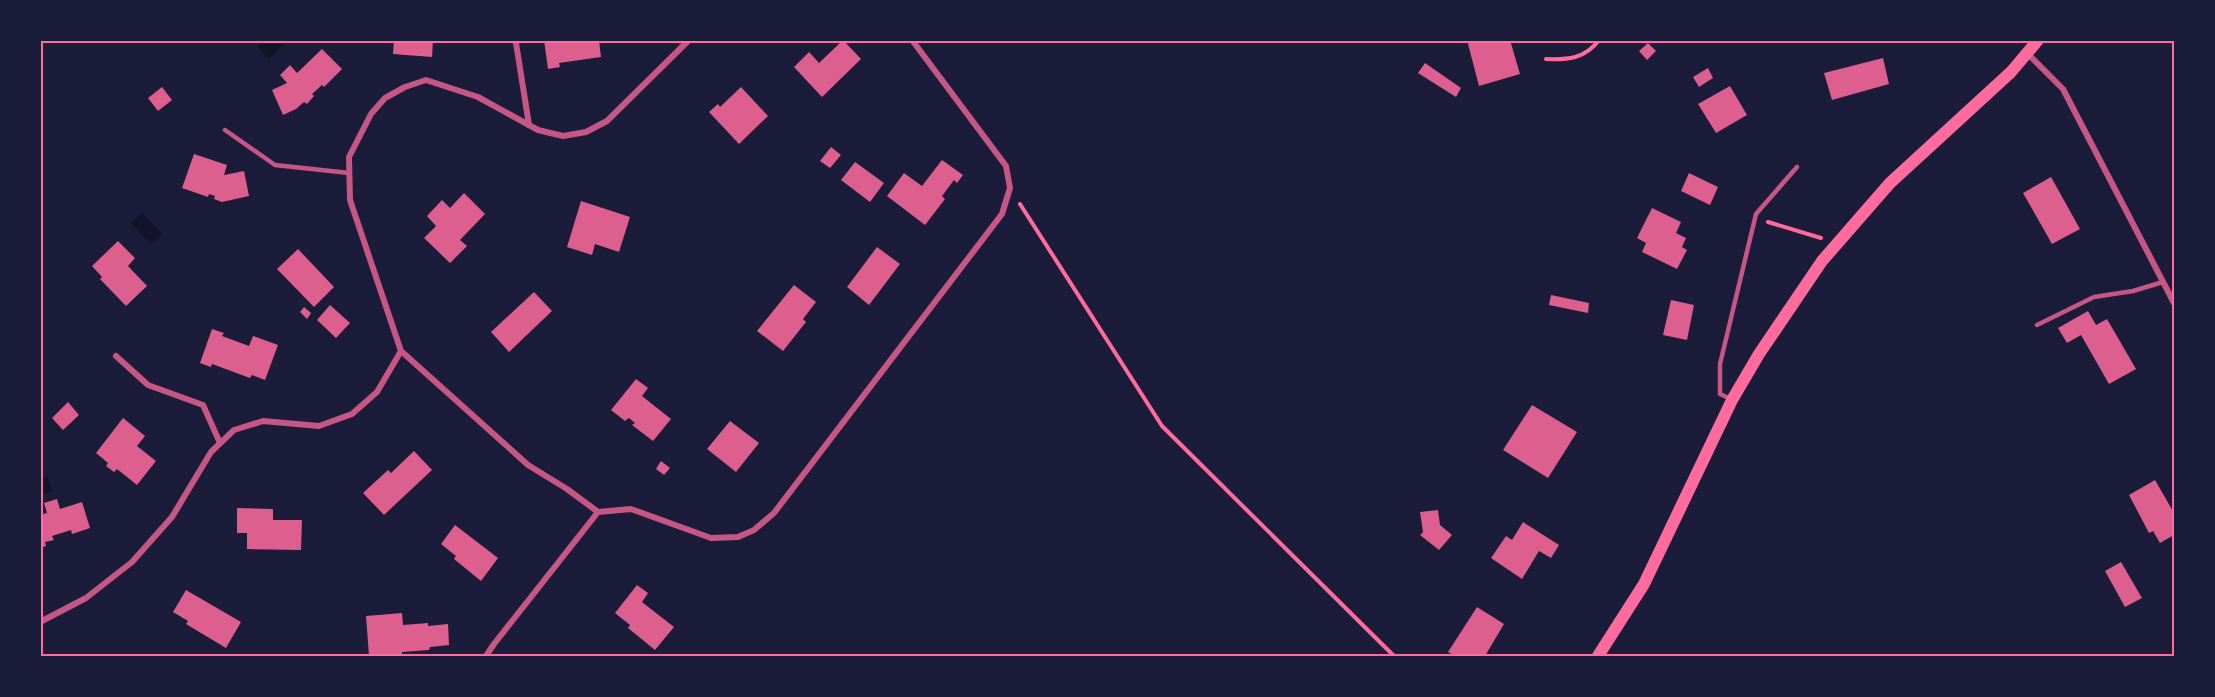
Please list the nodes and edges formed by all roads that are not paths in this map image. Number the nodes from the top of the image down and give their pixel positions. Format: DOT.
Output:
graph roads {
  1 [pos="514,40"];
  2 [pos="689,40"];
  3 [pos="912,40"];
  4 [pos="2038,40"];
  5 [pos="2028,54"];
  6 [pos="529,125"];
  7 [pos="225,130"];
  8 [pos="1797,167"];
  9 [pos="349,173"];
  10 [pos="2163,282"];
  11 [pos="2175,303"];
  12 [pos="2037,325"];
  13 [pos="401,351"];
  14 [pos="116,356"];
  15 [pos="1732,399"];
  16 [pos="220,443"];
  17 [pos="598,512"];
  18 [pos="40,622"];
  19 [pos="486,657"];
  20 [pos="1598,657"];
  1 -- 6 [label="street"];
  2 -- 6 [label="street"];
  3 -- 17 [label="street"];
  4 -- 5 [label="main road"];
  5 -- 10 [label="street"];
  5 -- 15 [label="main road"];
  6 -- 9 [label="street"];
  7 -- 9 [label="lane"];
  8 -- 15 [label="lane"];
  9 -- 13 [label="street"];
  10 -- 11 [label="street"];
  10 -- 12 [label="lane"];
  13 -- 16 [label="street"];
  13 -- 17 [label="street"];
  14 -- 16 [label="street"];
  15 -- 20 [label="main road"];
  16 -- 18 [label="street"];
  17 -- 19 [label="street"];
}
